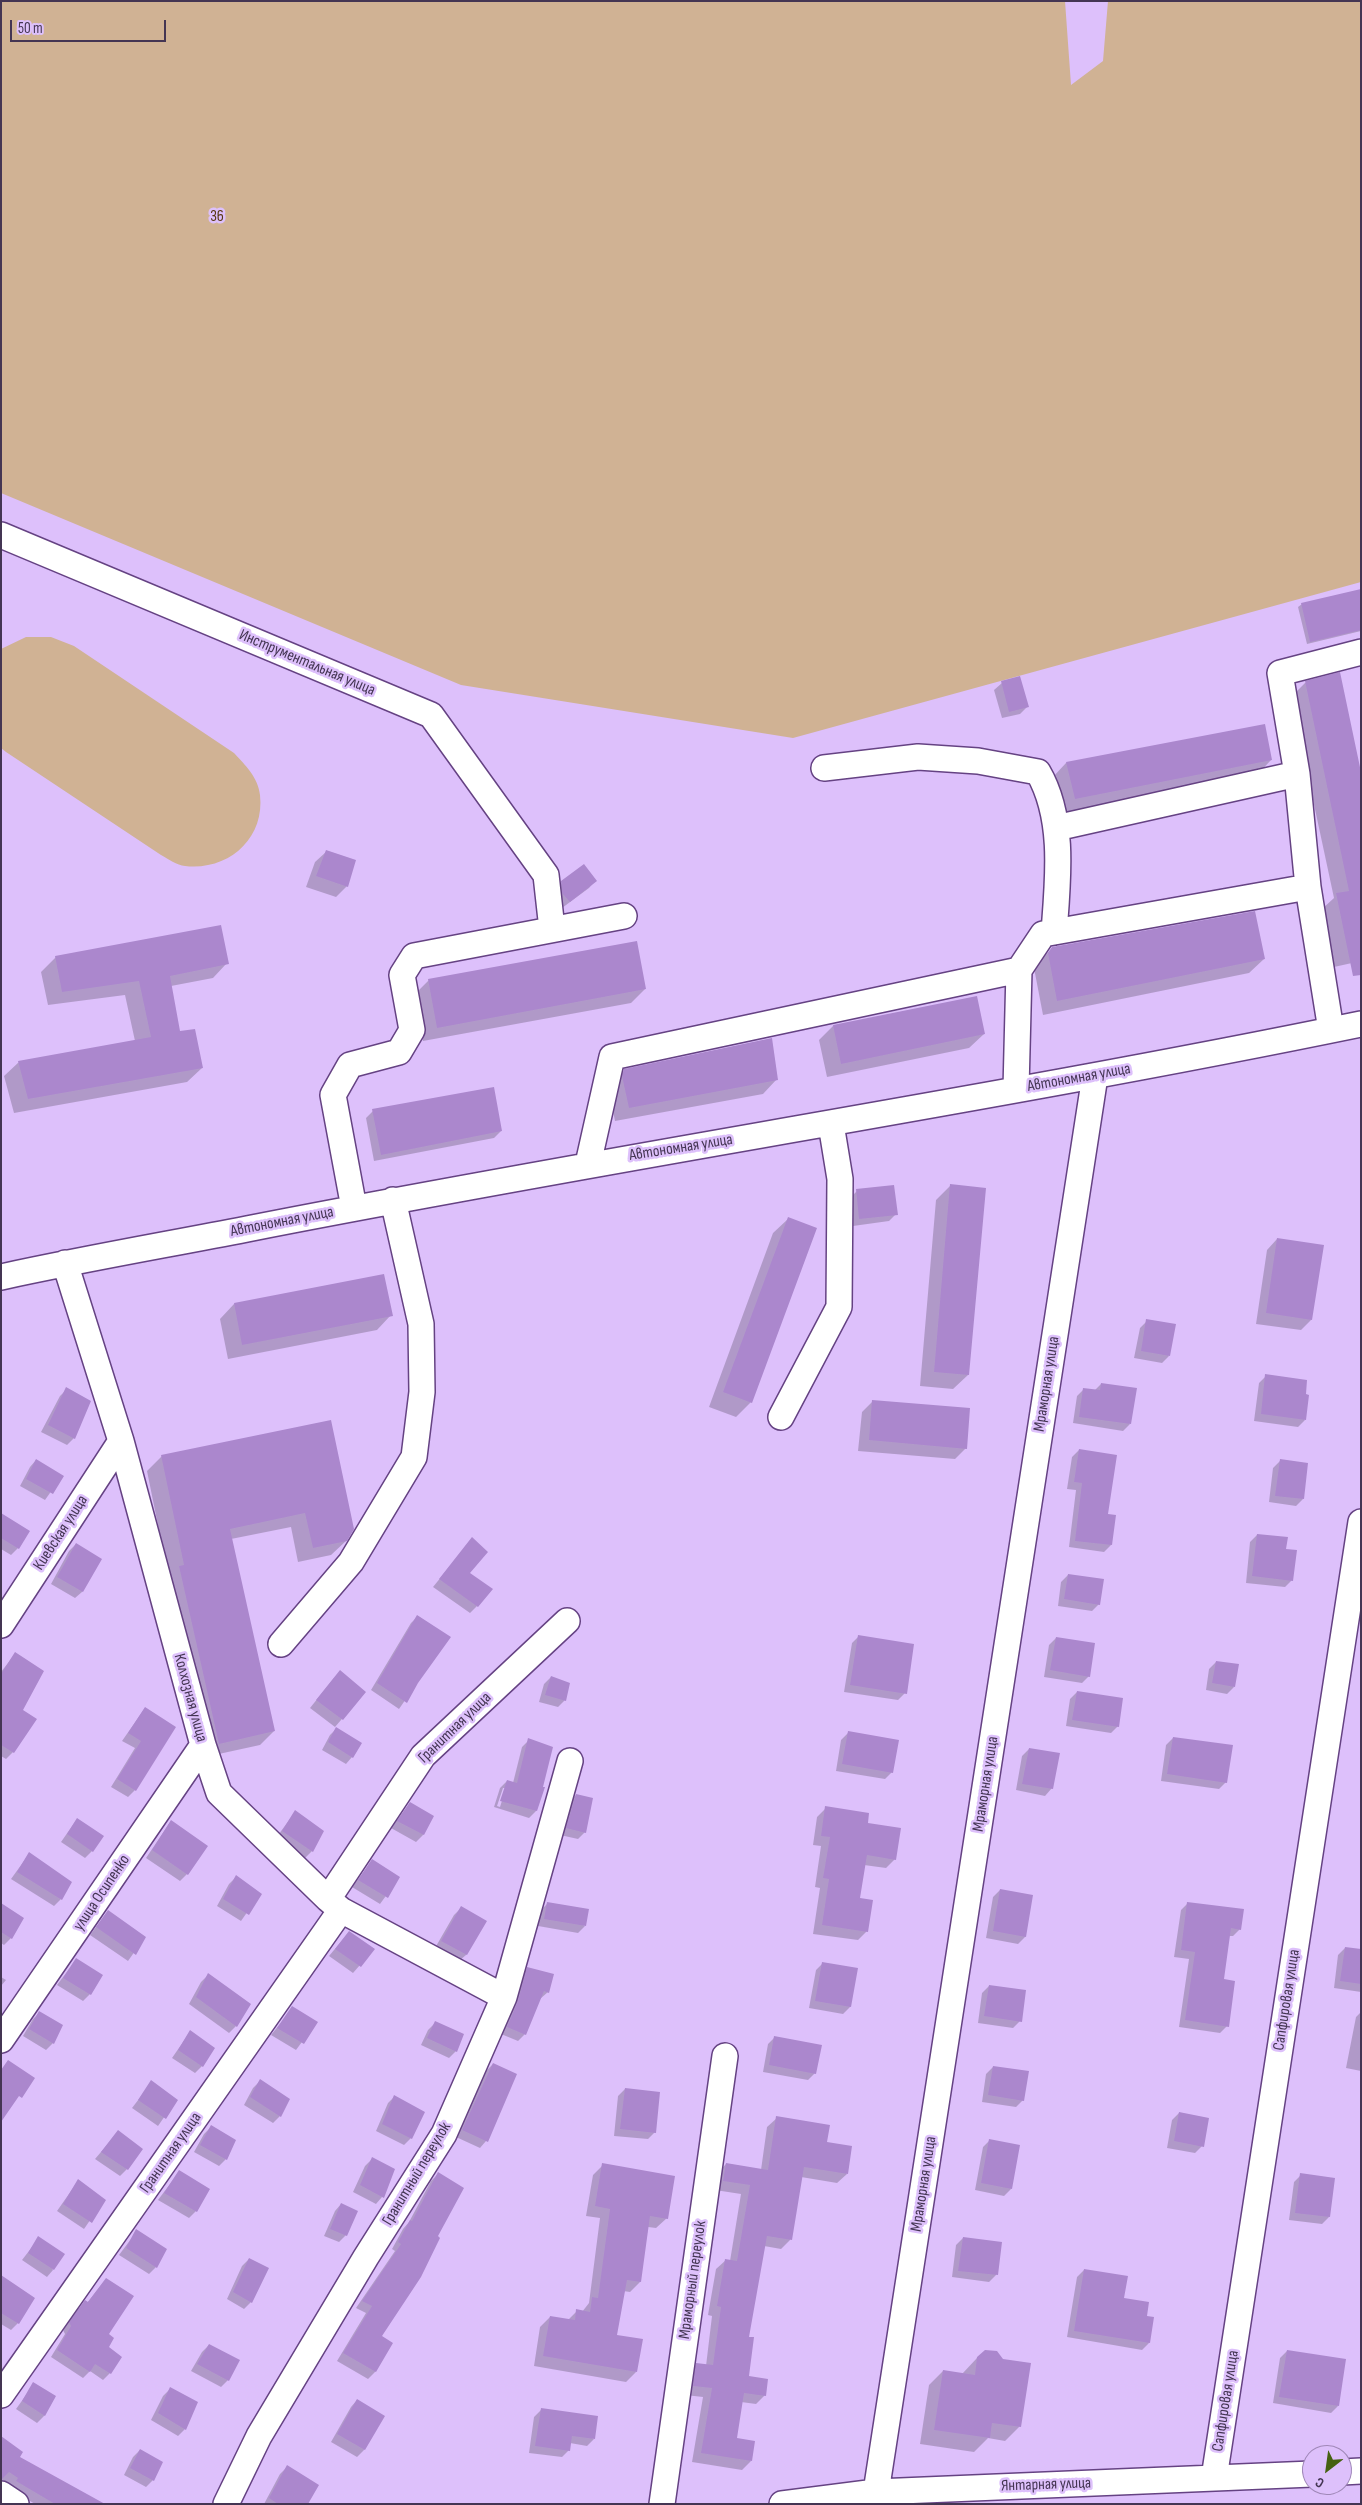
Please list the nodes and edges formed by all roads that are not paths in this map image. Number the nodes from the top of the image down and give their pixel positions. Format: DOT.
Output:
graph roads {
  1 [pos="1,535"];
  2 [pos="1361,652"];
  3 [pos="824,768"];
  4 [pos="1297,774"];
  5 [pos="1056,828"];
  6 [pos="1308,887"];
  7 [pos="624,916"];
  8 [pos="552,929"];
  9 [pos="1054,932"];
  10 [pos="1019,970"];
  11 [pos="1361,1024"];
  12 [pos="1331,1030"];
  13 [pos="1095,1076"];
  14 [pos="1016,1089"];
  15 [pos="831,1124"];
  16 [pos="588,1164"];
  17 [pos="393,1200"];
  18 [pos="354,1208"];
  19 [pos="65,1263"];
  20 [pos="1,1278"];
  21 [pos="781,1417"];
  22 [pos="121,1441"];
  23 [pos="1361,1522"];
  24 [pos="567,1621"];
  25 [pos="1,1626"];
  26 [pos="281,1644"];
  27 [pos="203,1745"];
  28 [pos="570,1761"];
  29 [pos="334,1905"];
  30 [pos="504,1997"];
  31 [pos="1,2040"];
  32 [pos="725,2056"];
  33 [pos="1,2395"];
  34 [pos="1302,2474"];
  35 [pos="1214,2478"];
  36 [pos="876,2492"];
  37 [pos="1,2494"];
  38 [pos="846,2500"];
  39 [pos="16,2504"];
  40 [pos="226,2504"];
  41 [pos="662,2504"];
  42 [pos="782,2504"];
  1 -- 8 [label="street, Инструментальная улица"];
  2 -- 4 [label="street"];
  3 -- 5 [label="street"];
  4 -- 5 [label="street"];
  4 -- 6 [label="street"];
  5 -- 9 [label="street"];
  6 -- 9 [label="street"];
  6 -- 12 [label="street"];
  7 -- 8 [label="street"];
  8 -- 18 [label="street"];
  9 -- 10 [label="street"];
  10 -- 14 [label="street"];
  10 -- 16 [label="street"];
  11 -- 12 [label="street, Автономная улица"];
  12 -- 13 [label="street, Автономная улица"];
  13 -- 14 [label="street, Автономная улица"];
  13 -- 36 [label="street, Мраморная улица"];
  14 -- 15 [label="street, Автономная улица"];
  15 -- 16 [label="street, Автономная улица"];
  15 -- 21 [label="street"];
  16 -- 17 [label="street, Автономная улица"];
  17 -- 18 [label="street, Автономная улица"];
  17 -- 26 [label="street"];
  18 -- 19 [label="street, Автономная улица"];
  19 -- 20 [label="street, Автономная улица"];
  19 -- 22 [label="street, Колхозная улица"];
  22 -- 25 [label="street, Киевская улица"];
  22 -- 27 [label="street, Колхозная улица"];
  23 -- 35 [label="street, Сапфировая улица"];
  24 -- 29 [label="street, Гранитная улица"];
  27 -- 29 [label="street, Колхозная улица"];
  27 -- 31 [label="street, улица Осипенко"];
  28 -- 30 [label="street, Гранитный переулок"];
  29 -- 30 [label="street, Колхозная улица"];
  29 -- 33 [label="street, Гранитная улица"];
  30 -- 40 [label="street, Гранитный переулок"];
  32 -- 41 [label="street, Мраморный переулок"];
  34 -- 35 [label="street, Янтарная улица"];
  35 -- 36 [label="street, Янтарная улица"];
  36 -- 38 [label="street, Янтарная улица"];
  37 -- 39 [label="street"];
  38 -- 42 [label="street, Янтарная улица"];
}
